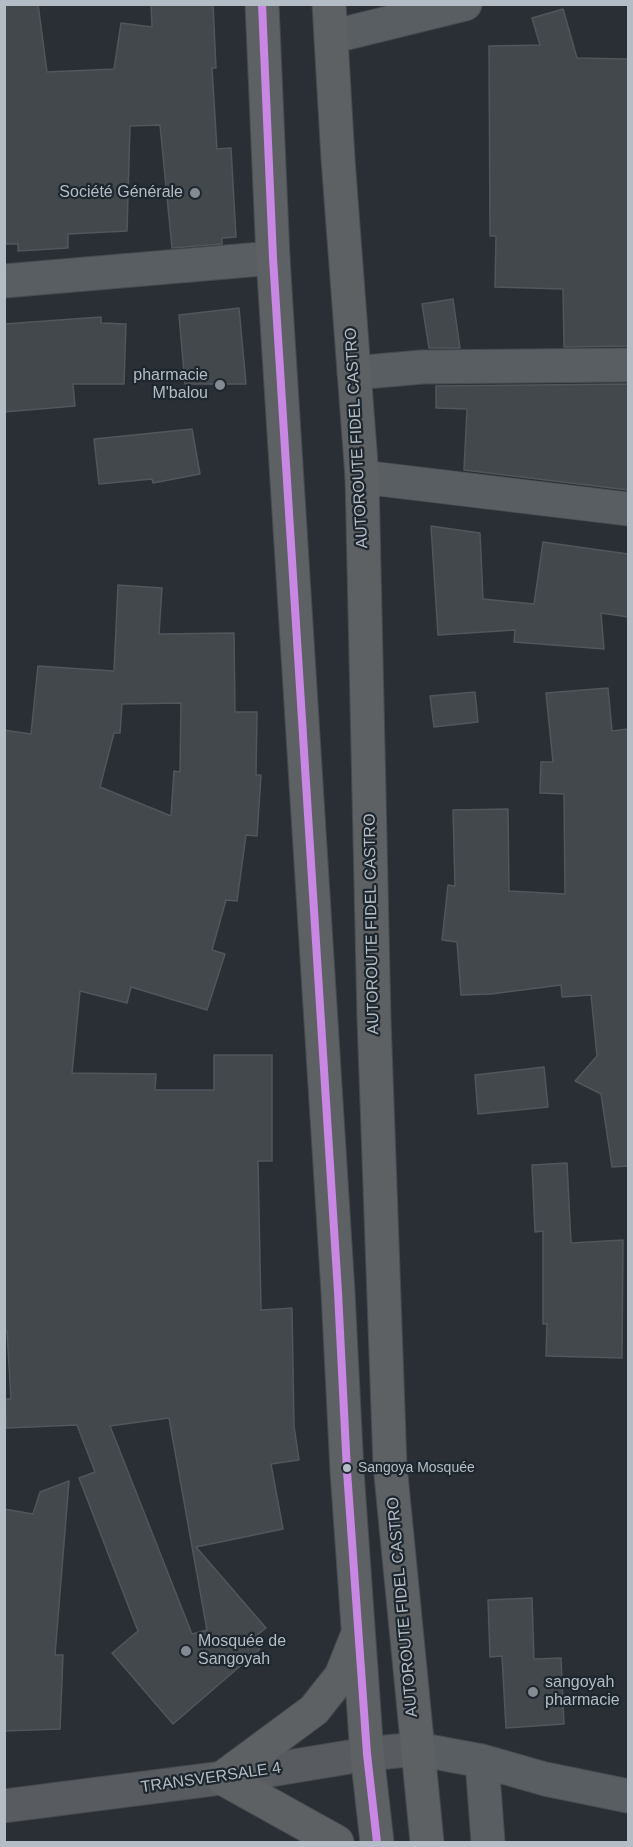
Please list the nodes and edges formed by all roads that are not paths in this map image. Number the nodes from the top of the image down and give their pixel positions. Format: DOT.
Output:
graph roads {
  1 [pos="262,4"];
  2 [pos="329,4"];
  3 [pos="465,4"];
  4 [pos="371,16"];
  5 [pos="331,37"];
  6 [pos="273,258"];
  7 [pos="4,281"];
  8 [pos="628,365"];
  9 [pos="354,373"];
  10 [pos="362,477"];
  11 [pos="628,509"];
  12 [pos="359,1629"];
  13 [pos="417,1749"];
  14 [pos="368,1754"];
  15 [pos="482,1761"];
  16 [pos="222,1778"];
  17 [pos="628,1797"];
  18 [pos="4,1806"];
  19 [pos="337,1842"];
  20 [pos="377,1842"];
  21 [pos="427,1842"];
  22 [pos="488,1842"];
  1 -- 6 [label="highway"];
  2 -- 5 [label="highway, AUTOROUTE FIDEL CASTRO"];
  3 -- 4 [label="street"];
  4 -- 5 [label="street"];
  5 -- 9 [label="highway, AUTOROUTE FIDEL CASTRO"];
  6 -- 7 [label="street"];
  6 -- 12 [label="highway"];
  8 -- 9 [label="street"];
  9 -- 10 [label="highway, AUTOROUTE FIDEL CASTRO"];
  10 -- 11 [label="street"];
  10 -- 13 [label="highway, AUTOROUTE FIDEL CASTRO"];
  12 -- 14 [label="highway"];
  12 -- 16 [label="highway"];
  13 -- 14 [label="main road, TRANSVERSALE 4"];
  13 -- 15 [label="street"];
  13 -- 21 [label="highway, AUTOROUTE FIDEL CASTRO"];
  14 -- 16 [label="main road, TRANSVERSALE 4"];
  14 -- 20 [label="highway"];
  15 -- 17 [label="street"];
  15 -- 22 [label="street"];
  16 -- 18 [label="main road, TRANSVERSALE 4"];
  16 -- 19 [label="highway"];
}
